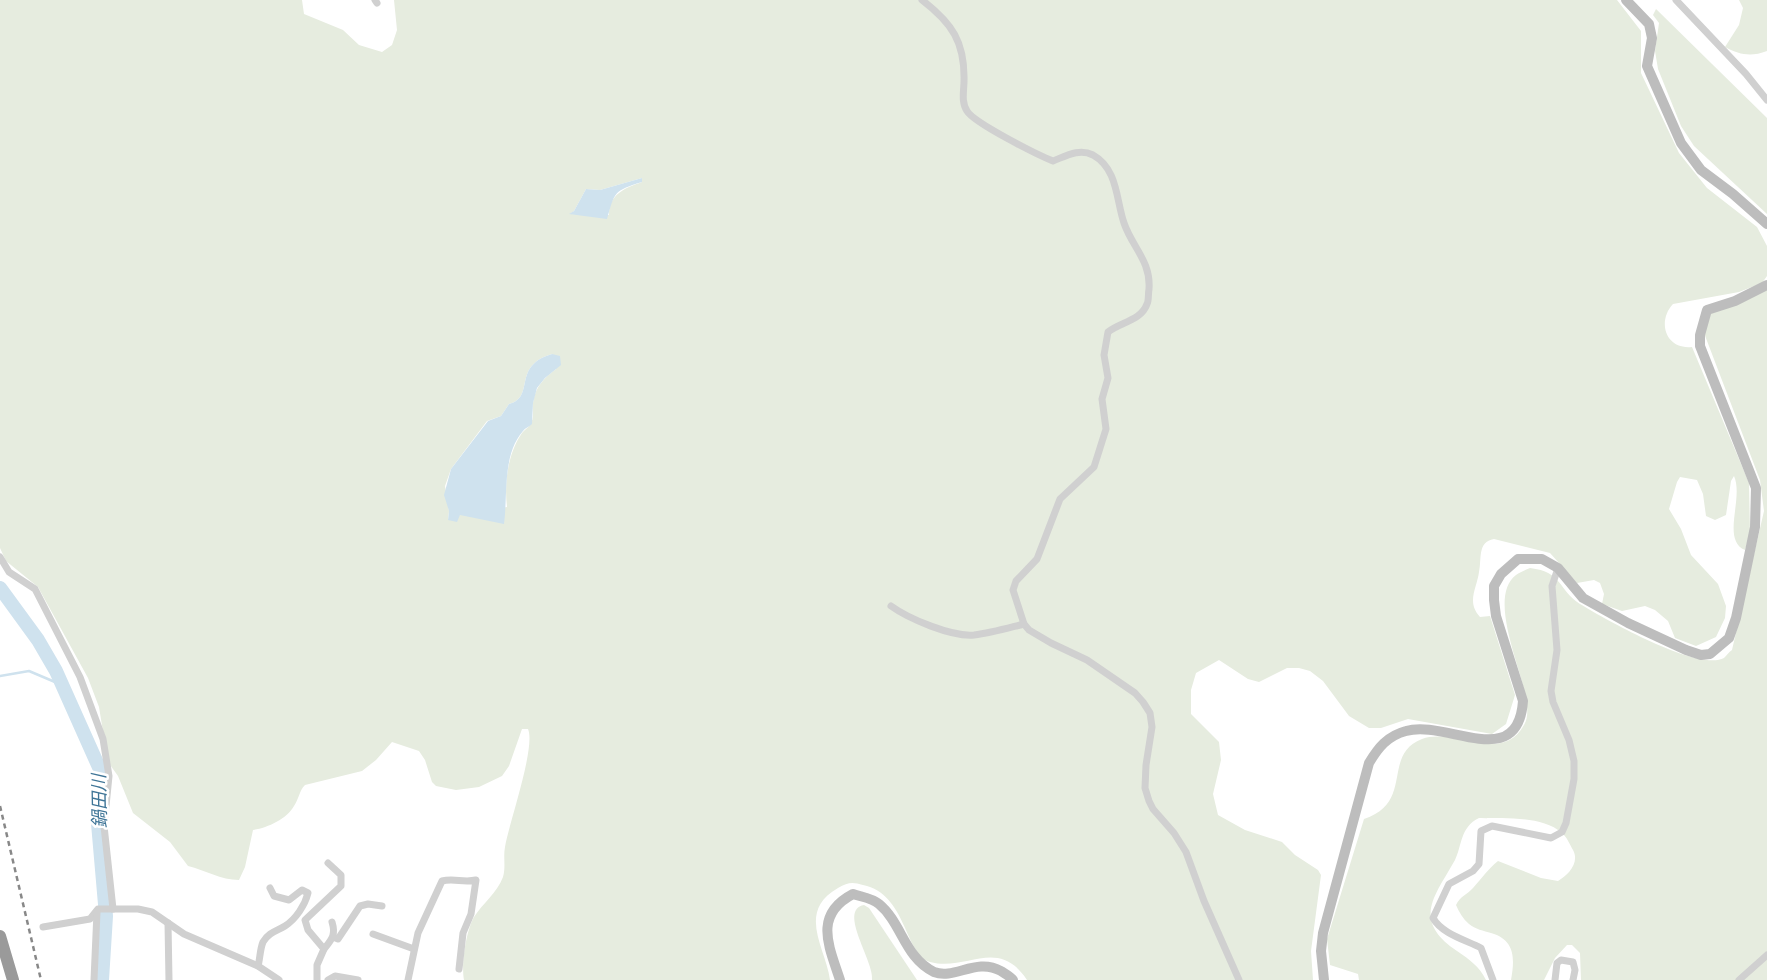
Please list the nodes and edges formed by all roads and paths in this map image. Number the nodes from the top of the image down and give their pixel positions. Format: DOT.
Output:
graph roads {
  1 [pos="922,0"];
  2 [pos="1626,0"];
  3 [pos="1676,0"];
  4 [pos="1767,100"];
  5 [pos="1767,224"];
  6 [pos="1767,285"];
  7 [pos="0,557"];
  8 [pos="1558,568"];
  9 [pos="890,606"];
  10 [pos="1024,624"];
  11 [pos="328,863"];
  12 [pos="270,888"];
  13 [pos="382,906"];
  14 [pos="112,908"];
  15 [pos="98,910"];
  16 [pos="300,911"];
  17 [pos="305,920"];
  18 [pos="332,922"];
  19 [pos="168,923"];
  20 [pos="43,927"];
  21 [pos="373,934"];
  22 [pos="333,937"];
  23 [pos="1,943"];
  24 [pos="324,949"];
  25 [pos="414,950"];
  26 [pos="1767,955"];
  27 [pos="258,966"];
  28 [pos="459,969"];
  29 [pos="13,980"];
  30 [pos="94,980"];
  31 [pos="169,980"];
  32 [pos="279,980"];
  33 [pos="317,980"];
  34 [pos="328,980"];
  35 [pos="358,980"];
  36 [pos="408,980"];
  37 [pos="840,980"];
  38 [pos="1013,980"];
  39 [pos="1240,980"];
  40 [pos="1324,980"];
  41 [pos="1493,980"];
  42 [pos="1555,980"];
  43 [pos="1573,980"];
  44 [pos="1739,980"];
  1 -- 10 [label="street"];
  2 -- 5 [label="street"];
  3 -- 4 [label="street"];
  6 -- 8 [label="street"];
  7 -- 14 [label="street"];
  8 -- 40 [label="street"];
  8 -- 41 [label="street"];
  9 -- 10 [label="street"];
  10 -- 39 [label="street"];
  11 -- 17 [label="street"];
  12 -- 16 [label="street"];
  13 -- 22 [label="street"];
  14 -- 15 [label="street"];
  14 -- 19 [label="street"];
  15 -- 20 [label="street"];
  15 -- 30 [label="street"];
  16 -- 17 [label="street"];
  16 -- 27 [label="street"];
  17 -- 24 [label="street"];
  18 -- 22 [label="street"];
  19 -- 27 [label="street"];
  19 -- 31 [label="street"];
  21 -- 25 [label="street"];
  22 -- 24 [label="street"];
  23 -- 29 [label="highway"];
  24 -- 33 [label="street"];
  25 -- 28 [label="street"];
  25 -- 36 [label="street"];
  26 -- 44 [label="street"];
  27 -- 32 [label="street"];
  34 -- 35 [label="street"];
  37 -- 38 [label="street"];
  42 -- 43 [label="street"];
}
